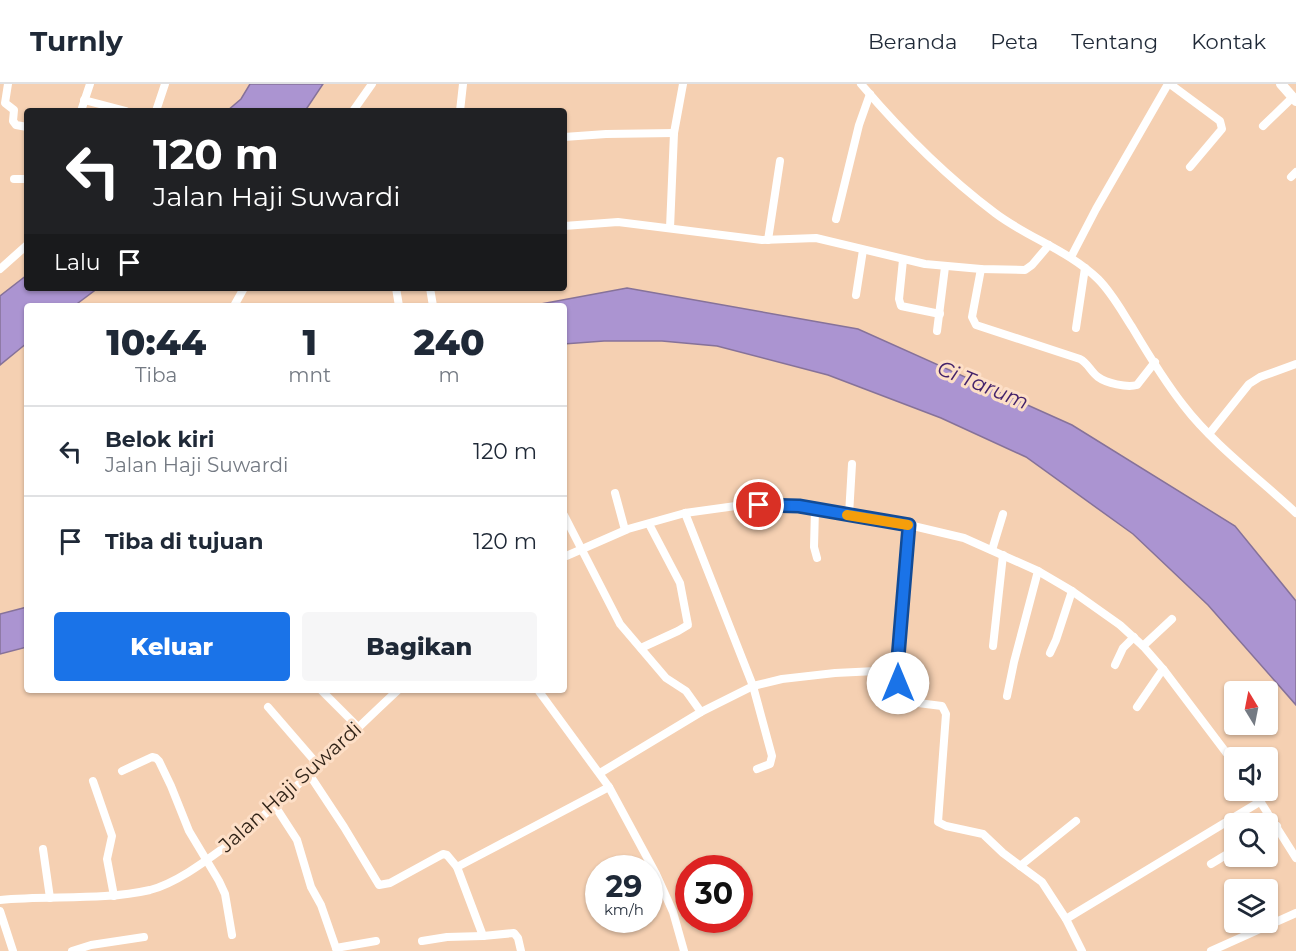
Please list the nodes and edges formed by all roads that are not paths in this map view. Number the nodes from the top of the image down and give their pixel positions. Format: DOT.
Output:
graph roads {
  1 [pos="8,84"];
  2 [pos="90,84"];
  3 [pos="165,84"];
  4 [pos="372,84"];
  5 [pos="464,84"];
  6 [pos="683,84"];
  7 [pos="861,84"];
  8 [pos="1169,84"];
  9 [pos="1281,84"];
  10 [pos="870,94"];
  11 [pos="1294,99"];
  12 [pos="84,100"];
  13 [pos="82,108"];
  14 [pos="115,108"];
  15 [pos="157,108"];
  16 [pos="355,108"];
  17 [pos="460,108"];
  18 [pos="24,126"];
  19 [pos="1263,126"];
  20 [pos="674,133"];
  21 [pos="567,137"];
  22 [pos="780,161"];
  23 [pos="1190,167"];
  24 [pos="14,179"];
  25 [pos="24,179"];
  26 [pos="836,219"];
  27 [pos="567,226"];
  28 [pos="670,228"];
  29 [pos="768,240"];
  30 [pos="1049,245"];
  31 [pos="24,248"];
  32 [pos="863,250"];
  33 [pos="1071,257"];
  34 [pos="903,260"];
  35 [pos="945,267"];
  36 [pos="1085,268"];
  37 [pos="0,269"];
  38 [pos="981,269"];
  39 [pos="856,295"];
  40 [pos="940,314"];
  41 [pos="1076,328"];
  42 [pos="938,331"];
  43 [pos="1155,362"];
  44 [pos="1296,364"];
  45 [pos="1209,434"];
  46 [pos="852,464"];
  47 [pos="615,494"];
  48 [pos="815,509"];
  49 [pos="685,513"];
  50 [pos="1296,513"];
  51 [pos="1003,514"];
  52 [pos="849,515"];
  53 [pos="567,521"];
  54 [pos="649,524"];
  55 [pos="909,525"];
  56 [pos="625,530"];
  57 [pos="582,549"];
  58 [pos="992,550"];
  59 [pos="1004,555"];
  60 [pos="567,556"];
  61 [pos="817,558"];
  62 [pos="1038,571"];
  63 [pos="1072,591"];
  64 [pos="1172,619"];
  65 [pos="1134,637"];
  66 [pos="993,646"];
  67 [pos="1143,646"];
  68 [pos="641,648"];
  69 [pos="1050,653"];
  70 [pos="1115,665"];
  71 [pos="1163,669"];
  72 [pos="897,670"];
  73 [pos="753,686"];
  74 [pos="324,693"];
  75 [pos="395,693"];
  76 [pos="540,693"];
  77 [pos="1007,696"];
  78 [pos="268,707"];
  79 [pos="1137,707"];
  80 [pos="701,712"];
  81 [pos="358,727"];
  82 [pos="1224,750"];
  83 [pos="319,766"];
  84 [pos="757,769"];
  85 [pos="122,771"];
  86 [pos="600,773"];
  87 [pos="309,774"];
  88 [pos="93,781"];
  89 [pos="609,787"];
  90 [pos="1261,801"];
  91 [pos="275,806"];
  92 [pos="1269,813"];
  93 [pos="1076,821"];
  94 [pos="1278,828"];
  95 [pos="43,849"];
  96 [pos="1224,856"];
  97 [pos="1296,858"];
  98 [pos="206,861"];
  99 [pos="1210,864"];
  100 [pos="1020,866"];
  101 [pos="457,867"];
  102 [pos="114,896"];
  103 [pos="50,898"];
  104 [pos="0,900"];
  105 [pos="0,911"];
  106 [pos="1296,913"];
  107 [pos="1066,919"];
  108 [pos="232,934"];
  109 [pos="483,936"];
  110 [pos="144,937"];
  111 [pos="376,941"];
  112 [pos="422,941"];
  113 [pos="336,950"];
  114 [pos="13,951"];
  115 [pos="72,951"];
  116 [pos="521,951"];
  117 [pos="684,951"];
  118 [pos="1082,951"];
  119 [pos="1211,951"];
  1 -- 18 [label="street"];
  2 -- 12 [label="street"];
  3 -- 15 [label="street"];
  4 -- 16 [label="street"];
  5 -- 17 [label="street"];
  6 -- 20 [label="street"];
  7 -- 10 [label="street"];
  8 -- 23 [label="street"];
  8 -- 33 [label="street"];
  9 -- 11 [label="main road"];
  10 -- 26 [label="street"];
  10 -- 30 [label="street"];
  11 -- 19 [label="street"];
  12 -- 13 [label="street"];
  12 -- 14 [label="street"];
  20 -- 21 [label="street"];
  20 -- 28 [label="street"];
  22 -- 29 [label="street"];
  24 -- 25 [label="street"];
  27 -- 28 [label="street"];
  28 -- 29 [label="street"];
  29 -- 32 [label="street"];
  30 -- 33 [label="street"];
  30 -- 38 [label="street"];
  31 -- 37 [label="street"];
  32 -- 34 [label="street"];
  32 -- 39 [label="street"];
  33 -- 36 [label="street"];
  34 -- 35 [label="street"];
  34 -- 40 [label="street"];
  35 -- 38 [label="street"];
  35 -- 40 [label="street"];
  36 -- 41 [label="street"];
  36 -- 43 [label="street"];
  38 -- 43 [label="street"];
  40 -- 42 [label="street"];
  43 -- 45 [label="street"];
  44 -- 45 [label="street"];
  45 -- 50 [label="street"];
  46 -- 52 [label="street"];
  47 -- 56 [label="street"];
  48 -- 49 [label="street"];
  48 -- 52 [label="street"];
  48 -- 61 [label="street"];
  49 -- 54 [label="street"];
  49 -- 73 [label="street"];
  51 -- 58 [label="street"];
  52 -- 55 [label="street"];
  53 -- 57 [label="street"];
  54 -- 56 [label="street"];
  54 -- 68 [label="street"];
  55 -- 58 [label="street"];
  55 -- 72 [label="street"];
  56 -- 57 [label="street"];
  57 -- 60 [label="street"];
  57 -- 68 [label="street"];
  58 -- 59 [label="street"];
  59 -- 62 [label="street"];
  59 -- 66 [label="street"];
  62 -- 63 [label="street"];
  62 -- 77 [label="street"];
  63 -- 65 [label="street"];
  63 -- 69 [label="street"];
  64 -- 67 [label="street"];
  65 -- 67 [label="street"];
  65 -- 70 [label="street"];
  67 -- 71 [label="street"];
  68 -- 80 [label="street"];
  71 -- 79 [label="street"];
  71 -- 82 [label="street"];
  72 -- 73 [label="street"];
  72 -- 100 [label="street"];
  73 -- 80 [label="street"];
  73 -- 84 [label="street"];
  74 -- 81 [label="street"];
  75 -- 81 [label="street, Jalan Haji Suwardi"];
  76 -- 86 [label="street"];
  78 -- 83 [label="street"];
  80 -- 86 [label="street"];
  81 -- 83 [label="street, Jalan Haji Suwardi"];
  83 -- 87 [label="street, Jalan Haji Suwardi"];
  85 -- 98 [label="street"];
  86 -- 89 [label="street"];
  87 -- 91 [label="street, Jalan Haji Suwardi"];
  87 -- 101 [label="street"];
  88 -- 102 [label="street"];
  89 -- 101 [label="street"];
  89 -- 117 [label="street"];
  90 -- 92 [label="street"];
  90 -- 107 [label="street"];
  91 -- 98 [label="street, Jalan Haji Suwardi"];
  91 -- 113 [label="street"];
  93 -- 100 [label="street"];
  94 -- 97 [label="street"];
  95 -- 103 [label="street"];
  96 -- 99 [label="street"];
  98 -- 102 [label="street, Jalan Haji Suwardi"];
  98 -- 108 [label="street"];
  100 -- 107 [label="street"];
  101 -- 109 [label="street"];
  102 -- 103 [label="street, Jalan Haji Suwardi"];
  103 -- 104 [label="street, Jalan Haji Suwardi"];
  105 -- 114 [label="street"];
  106 -- 119 [label="street"];
  107 -- 118 [label="street"];
  109 -- 112 [label="street"];
  109 -- 116 [label="street"];
  110 -- 115 [label="street"];
  111 -- 113 [label="street"];
}
